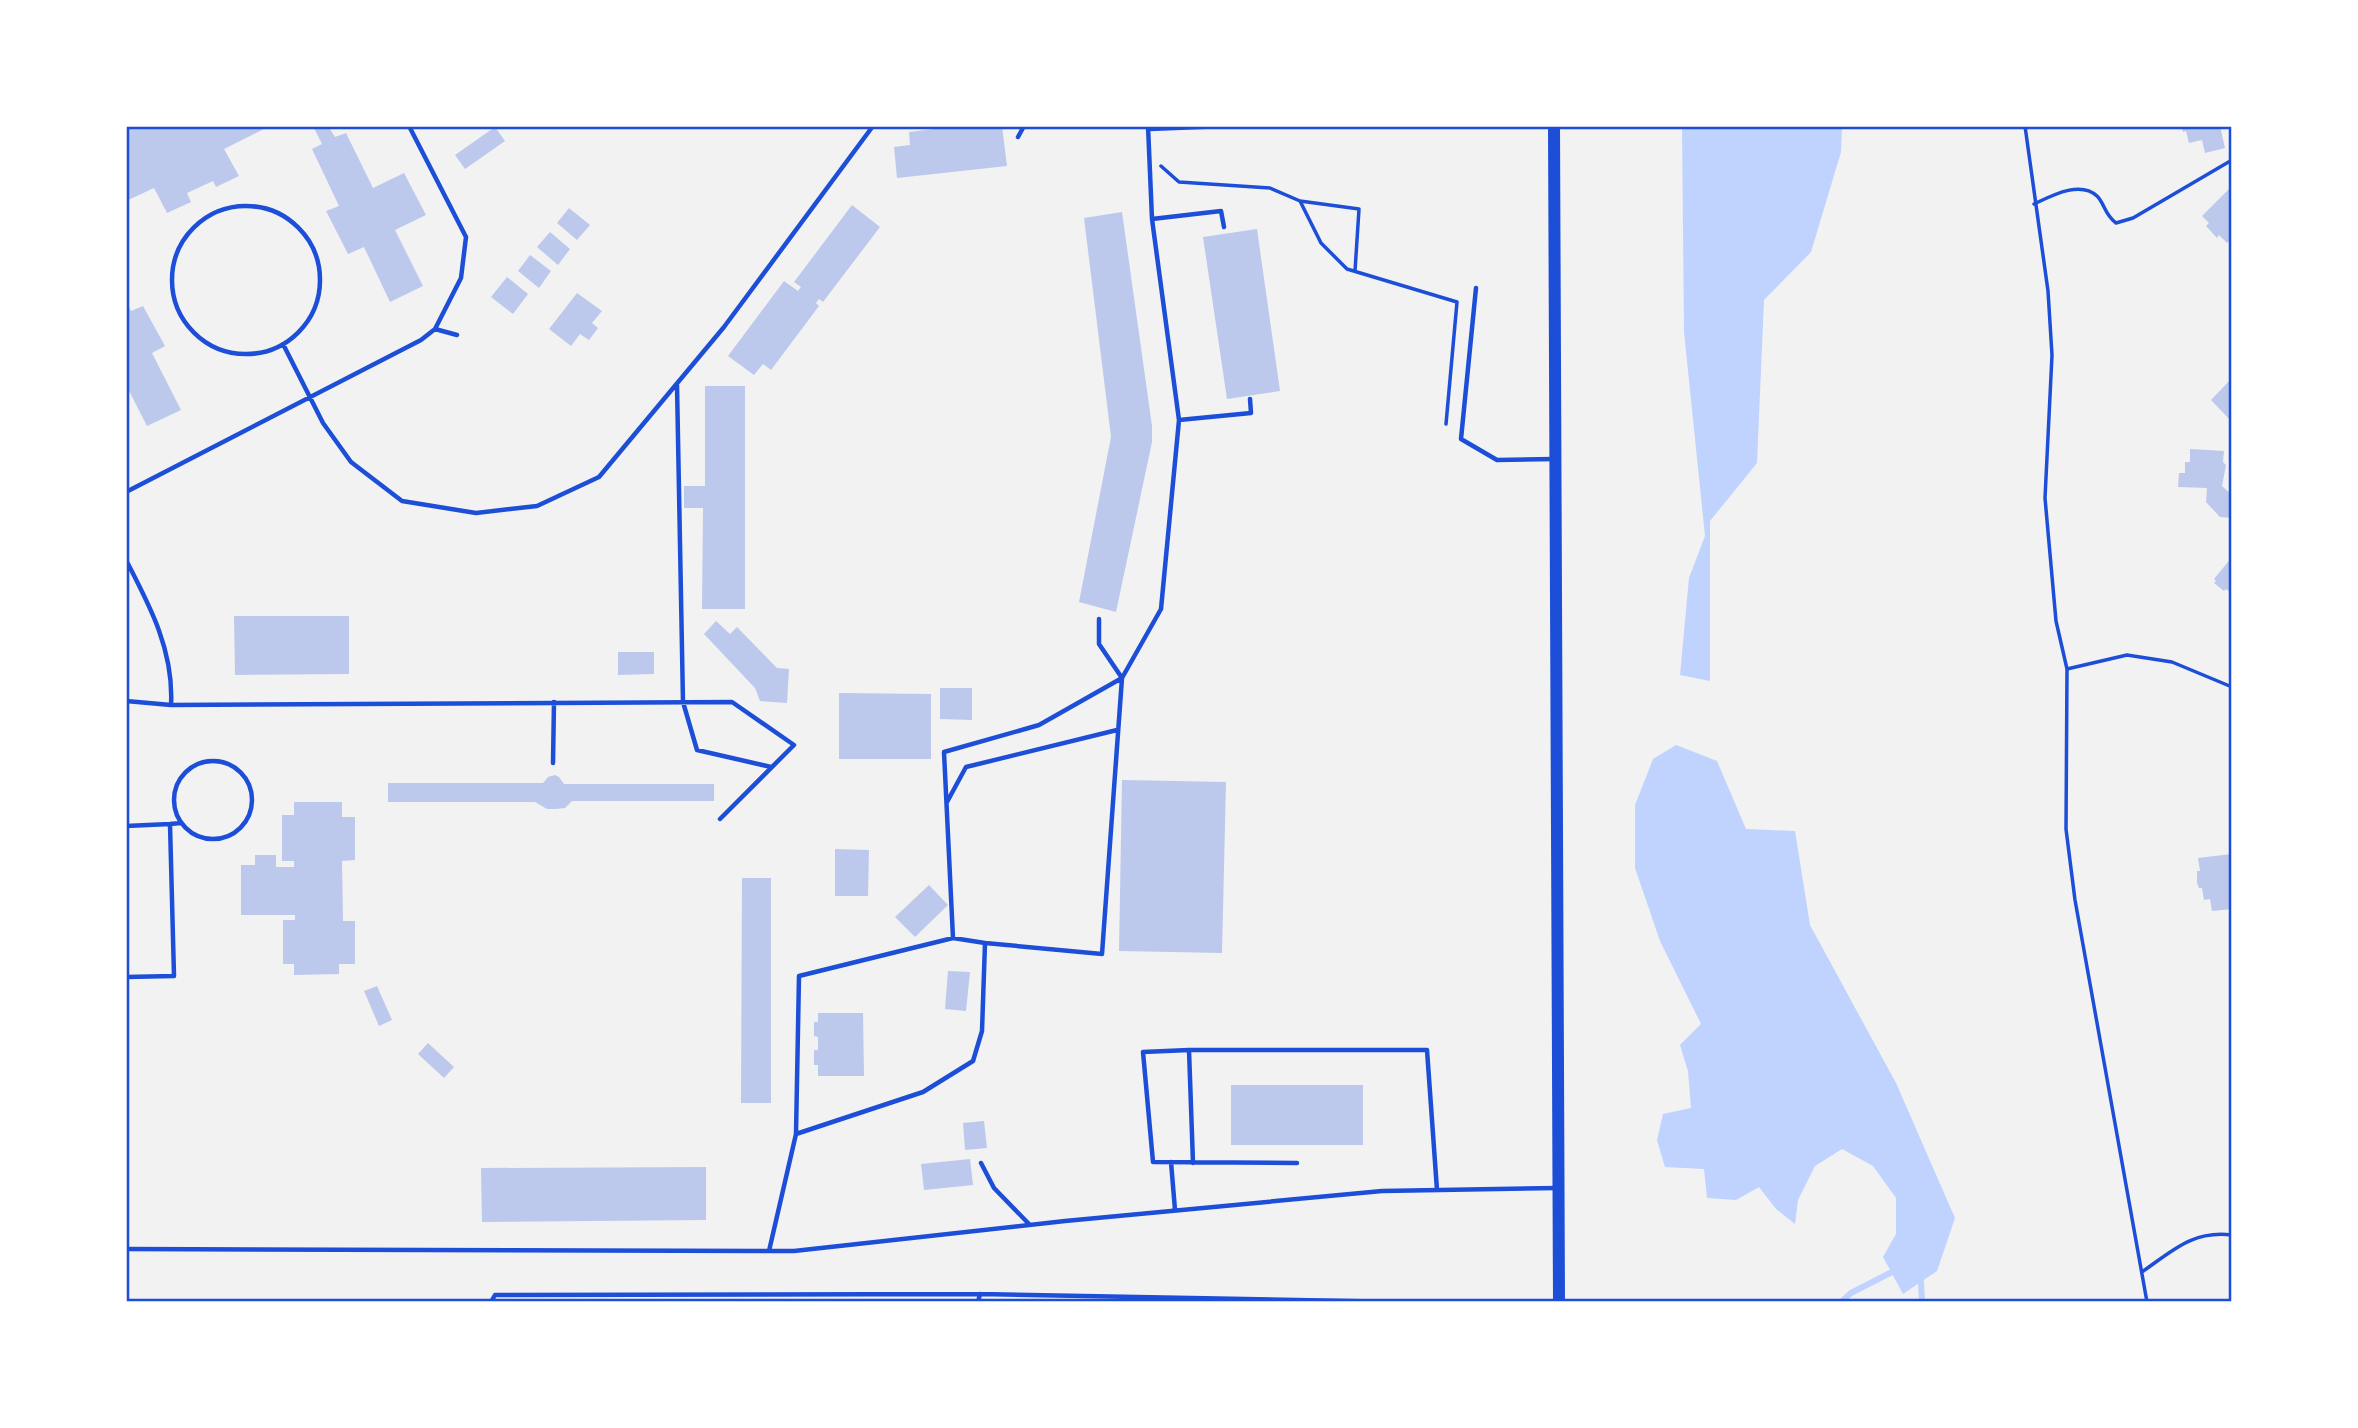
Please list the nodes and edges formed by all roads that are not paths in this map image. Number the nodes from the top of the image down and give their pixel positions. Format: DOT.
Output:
graph roads {
  1 [pos="409,126"];
  2 [pos="873,126"];
  3 [pos="1024,126"];
  4 [pos="1226,126"];
  5 [pos="1555,126"];
  6 [pos="1149,127"];
  7 [pos="1018,137"];
  8 [pos="1152,219"];
  9 [pos="1224,228"];
  10 [pos="1476,288"];
  11 [pos="435,329"];
  12 [pos="457,335"];
  13 [pos="283,344"];
  14 [pos="677,384"];
  15 [pos="309,397"];
  16 [pos="1250,399"];
  17 [pos="1180,420"];
  18 [pos="1555,459"];
  19 [pos="126,491"];
  20 [pos="126,560"];
  21 [pos="1099,619"];
  22 [pos="1122,678"];
  23 [pos="126,701"];
  24 [pos="554,702"];
  25 [pos="683,702"];
  26 [pos="171,705"];
  27 [pos="1117,730"];
  28 [pos="553,763"];
  29 [pos="771,768"];
  30 [pos="947,803"];
  31 [pos="720,819"];
  32 [pos="181,823"];
  33 [pos="170,824"];
  34 [pos="126,826"];
  35 [pos="953,938"];
  36 [pos="985,943"];
  37 [pos="126,977"];
  38 [pos="1189,1050"];
  39 [pos="796,1134"];
  40 [pos="1171,1162"];
  41 [pos="981,1163"];
  42 [pos="1193,1163"];
  43 [pos="1297,1163"];
  44 [pos="1558,1188"];
  45 [pos="1437,1190"];
  46 [pos="1175,1210"];
  47 [pos="1029,1225"];
  48 [pos="126,1249"];
  49 [pos="769,1251"];
  50 [pos="980,1294"];
  51 [pos="491,1302"];
  52 [pos="978,1302"];
  53 [pos="1401,1302"];
  54 [pos="1559,1302"];
  1 -- 11 [label="lane"];
  2 -- 14 [label="lane"];
  3 -- 7 [label="lane"];
  4 -- 6 [label="lane"];
  5 -- 18 [label="main road"];
  6 -- 8 [label="lane"];
  8 -- 9 [label="lane"];
  8 -- 17 [label="lane"];
  10 -- 18 [label="lane"];
  11 -- 12 [label="lane"];
  11 -- 15 [label="lane"];
  13 -- 13 [label="lane"];
  13 -- 15 [label="lane"];
  14 -- 15 [label="lane"];
  14 -- 25 [label="lane"];
  15 -- 19 [label="lane"];
  16 -- 17 [label="lane"];
  17 -- 22 [label="lane"];
  18 -- 44 [label="main road"];
  20 -- 26 [label="lane"];
  21 -- 22 [label="lane"];
  22 -- 27 [label="lane"];
  22 -- 30 [label="lane"];
  23 -- 26 [label="lane"];
  24 -- 25 [label="lane"];
  24 -- 26 [label="lane"];
  24 -- 28 [label="lane"];
  25 -- 29 [label="lane"];
  25 -- 29 [label="lane"];
  27 -- 30 [label="lane"];
  27 -- 36 [label="lane"];
  29 -- 31 [label="lane"];
  30 -- 35 [label="lane"];
  32 -- 32 [label="lane"];
  32 -- 33 [label="lane"];
  33 -- 34 [label="lane"];
  33 -- 37 [label="lane"];
  35 -- 36 [label="lane"];
  35 -- 39 [label="lane"];
  36 -- 39 [label="lane"];
  38 -- 40 [label="lane"];
  38 -- 42 [label="lane"];
  38 -- 45 [label="lane"];
  39 -- 49 [label="lane"];
  40 -- 42 [label="lane"];
  40 -- 46 [label="lane"];
  41 -- 47 [label="lane"];
  42 -- 43 [label="lane"];
  44 -- 45 [label="lane"];
  44 -- 54 [label="main road"];
  45 -- 46 [label="lane"];
  46 -- 47 [label="lane"];
  47 -- 49 [label="lane"];
  48 -- 49 [label="lane"];
  50 -- 51 [label="lane"];
  50 -- 52 [label="lane"];
  50 -- 53 [label="lane"];
}
